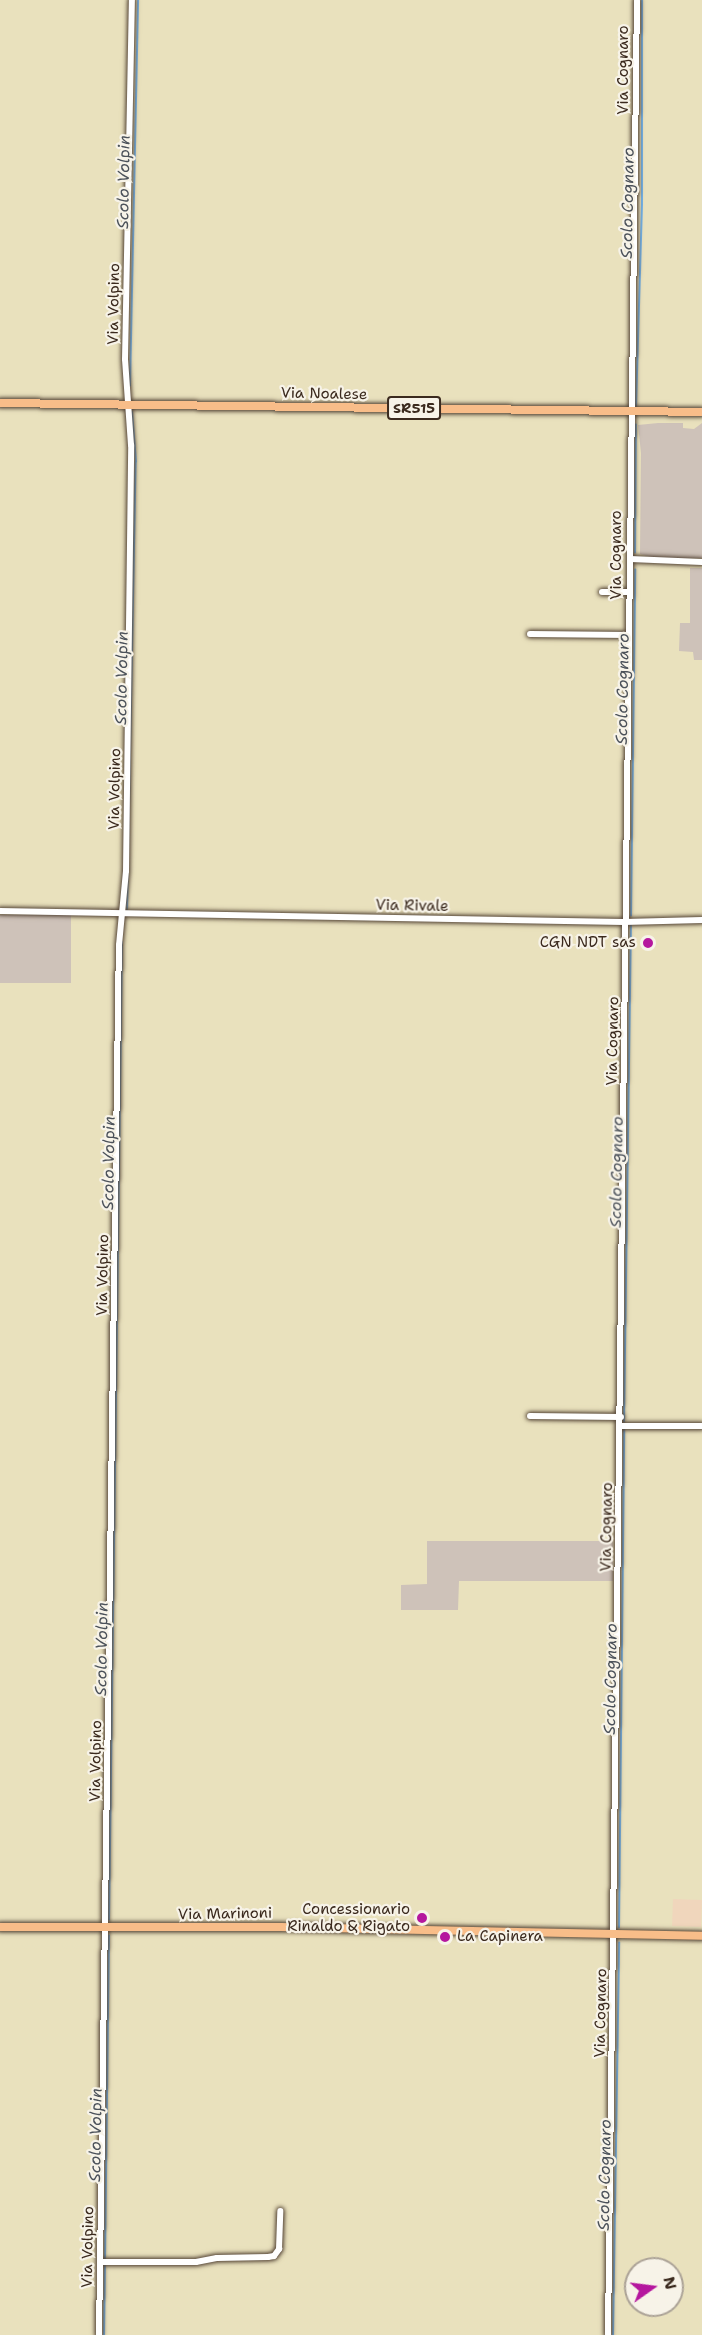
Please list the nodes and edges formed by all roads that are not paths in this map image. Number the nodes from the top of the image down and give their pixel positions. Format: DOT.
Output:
graph roads {
  1 [pos="132,0"];
  2 [pos="636,0"];
  3 [pos="0,403"];
  4 [pos="126,404"];
  5 [pos="630,411"];
  6 [pos="702,412"];
  7 [pos="630,560"];
  8 [pos="702,562"];
  9 [pos="602,592"];
  10 [pos="629,592"];
  11 [pos="530,634"];
  12 [pos="629,635"];
  13 [pos="0,912"];
  14 [pos="125,913"];
  15 [pos="702,920"];
  16 [pos="626,921"];
  17 [pos="530,1416"];
  18 [pos="621,1417"];
  19 [pos="621,1426"];
  20 [pos="702,1426"];
  21 [pos="0,1928"];
  22 [pos="104,1929"];
  23 [pos="614,1935"];
  24 [pos="702,1935"];
  25 [pos="280,2211"];
  26 [pos="103,2262"];
  27 [pos="99,2335"];
  28 [pos="608,2335"];
  1 -- 4 [label="street, Via Volpino"];
  2 -- 5 [label="street, Via Cognaro"];
  3 -- 4 [label="main road, Via Noalese"];
  4 -- 5 [label="main road, Via Noalese / SR515"];
  4 -- 14 [label="street, Via Volpino"];
  5 -- 6 [label="main road, Via Noalese / SR515"];
  5 -- 7 [label="street, Via Cognaro"];
  7 -- 8 [label="street"];
  7 -- 10 [label="street, Via Cognaro"];
  9 -- 10 [label="street"];
  10 -- 12 [label="street, Via Cognaro"];
  11 -- 12 [label="street"];
  12 -- 16 [label="street, Via Cognaro"];
  13 -- 14 [label="street, Via Rivale"];
  14 -- 16 [label="street, Via Rivale"];
  14 -- 22 [label="street, Via Volpino"];
  15 -- 16 [label="street, Via Rivale"];
  16 -- 18 [label="street, Via Cognaro"];
  17 -- 18 [label="street"];
  18 -- 19 [label="street, Via Cognaro"];
  19 -- 20 [label="street"];
  19 -- 23 [label="street, Via Cognaro"];
  21 -- 22 [label="main road, Via Marinoni"];
  22 -- 23 [label="main road, Via Marinoni"];
  22 -- 26 [label="street, Via Volpino"];
  23 -- 24 [label="main road, Via Marinoni"];
  23 -- 28 [label="street, Via Cognaro"];
  25 -- 26 [label="street"];
  26 -- 27 [label="street, Via Volpino"];
}
